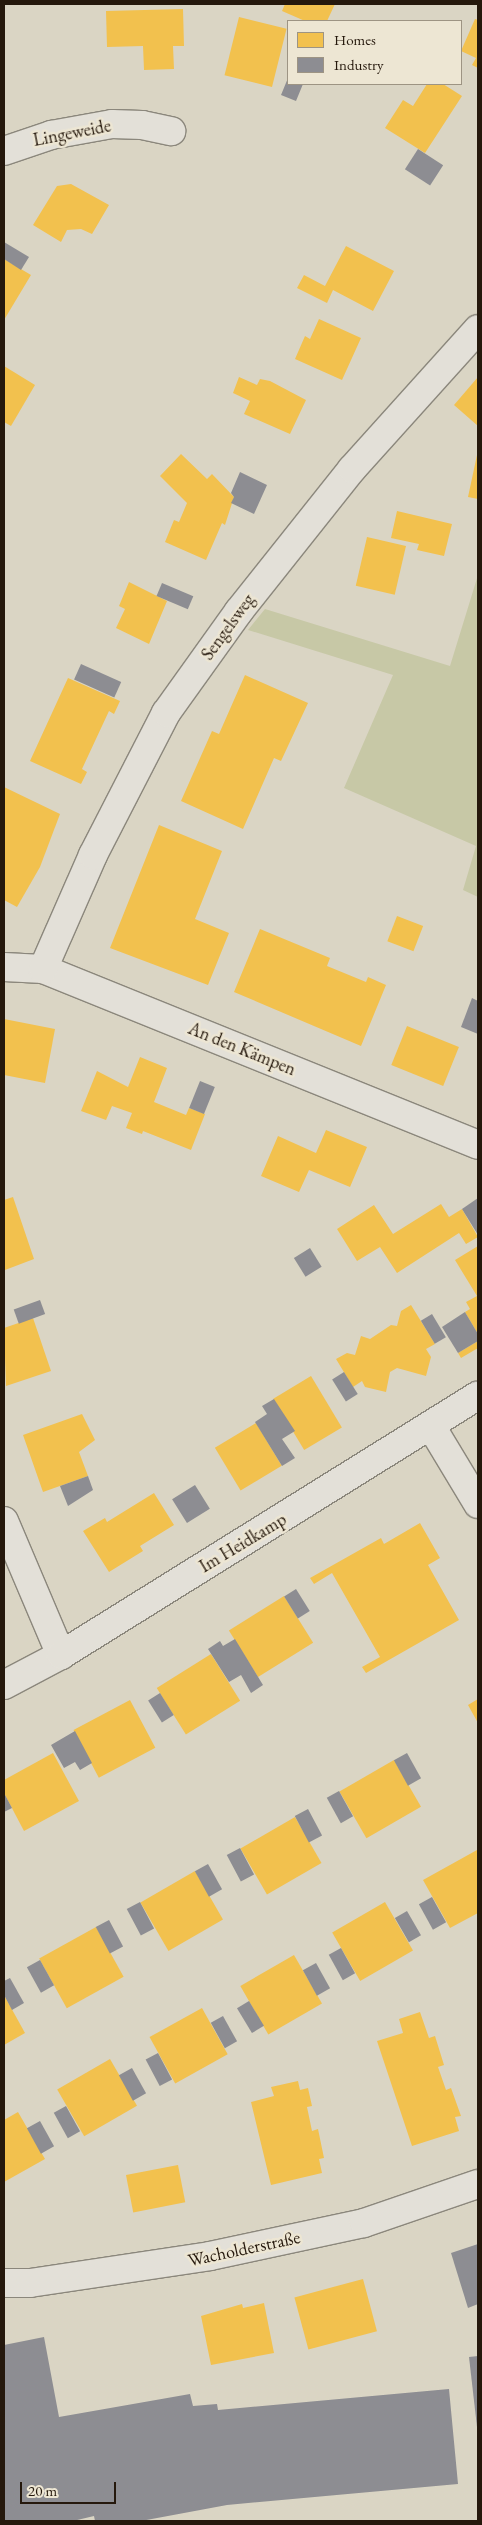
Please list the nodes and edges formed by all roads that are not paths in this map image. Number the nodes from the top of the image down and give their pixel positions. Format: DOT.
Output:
graph roads {
  1 [pos="171,131"];
  2 [pos="4,151"];
  3 [pos="478,329"];
  4 [pos="4,967"];
  5 [pos="43,968"];
  6 [pos="478,1144"];
  7 [pos="478,1395"];
  8 [pos="431,1426"];
  9 [pos="478,1504"];
  10 [pos="4,1521"];
  11 [pos="61,1655"];
  12 [pos="4,1686"];
  13 [pos="478,2184"];
  14 [pos="4,2283"];
  1 -- 2 [label="street, Lingeweide"];
  3 -- 5 [label="street, Sengelsweg"];
  4 -- 5 [label="street, An den Kämpen"];
  5 -- 6 [label="street, An den Kämpen"];
  7 -- 8 [label="street, Im Heidkamp"];
  8 -- 9 [label="street"];
  8 -- 11 [label="street, Im Heidkamp"];
  10 -- 11 [label="street"];
  11 -- 12 [label="street, Im Heidkamp"];
  13 -- 14 [label="street, Wacholderstraße"];
}
